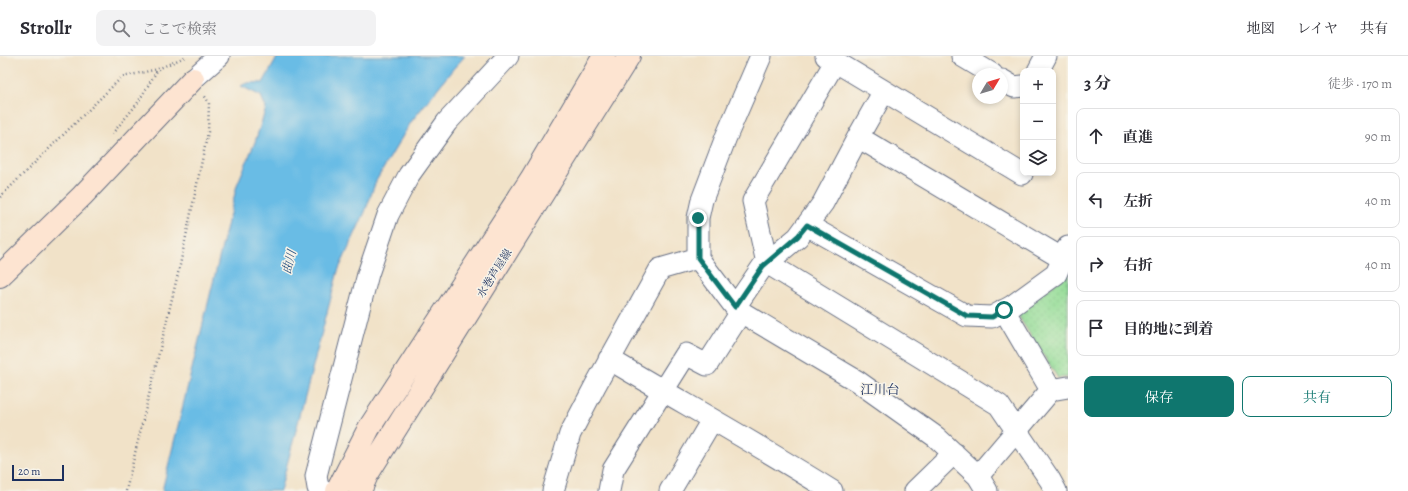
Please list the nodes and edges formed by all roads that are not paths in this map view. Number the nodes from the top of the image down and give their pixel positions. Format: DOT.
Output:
graph roads {
  1 [pos="219,56"];
  2 [pos="508,56"];
  3 [pos="604,56"];
  4 [pos="629,56"];
  5 [pos="761,56"];
  6 [pos="962,56"];
  7 [pos="1046,56"];
  8 [pos="831,59"];
  9 [pos="982,68"];
  10 [pos="1040,68"];
  11 [pos="193,79"];
  12 [pos="1008,84"];
  13 [pos="1020,86"];
  14 [pos="884,91"];
  15 [pos="858,137"];
  16 [pos="1020,173"];
  17 [pos="807,225"];
  18 [pos="1065,253"];
  19 [pos="698,258"];
  20 [pos="768,263"];
  21 [pos="0,276"];
  22 [pos="738,310"];
  23 [pos="1004,310"];
  24 [pos="609,359"];
  25 [pos="1059,389"];
  26 [pos="662,391"];
  27 [pos="712,420"];
  28 [pos="1016,431"];
  29 [pos="954,453"];
  30 [pos="982,484"];
  31 [pos="322,491"];
  32 [pos="337,491"];
  33 [pos="360,491"];
  34 [pos="553,491"];
  35 [pos="609,491"];
  36 [pos="670,491"];
  37 [pos="832,491"];
  38 [pos="915,491"];
  39 [pos="1056,491"];
  1 -- 11 [label="street"];
  2 -- 31 [label="street"];
  3 -- 32 [label="main road, 水巻芦屋線"];
  4 -- 33 [label="main road, 水巻芦屋線"];
  5 -- 19 [label="street"];
  6 -- 9 [label="street"];
  7 -- 10 [label="street"];
  8 -- 14 [label="street"];
  8 -- 20 [label="street"];
  11 -- 21 [label="main road"];
  12 -- 13 [label="street"];
  14 -- 15 [label="street"];
  14 -- 16 [label="street"];
  15 -- 17 [label="street"];
  15 -- 18 [label="street"];
  17 -- 20 [label="street"];
  17 -- 23 [label="street"];
  18 -- 23 [label="street"];
  19 -- 22 [label="street"];
  19 -- 24 [label="street"];
  20 -- 22 [label="street"];
  20 -- 28 [label="street"];
  22 -- 26 [label="street"];
  22 -- 29 [label="street"];
  23 -- 25 [label="street"];
  24 -- 26 [label="street"];
  24 -- 34 [label="street"];
  25 -- 28 [label="street"];
  26 -- 27 [label="street"];
  26 -- 35 [label="street"];
  27 -- 36 [label="street"];
  27 -- 37 [label="street"];
  28 -- 30 [label="street"];
  28 -- 39 [label="street"];
  29 -- 30 [label="street"];
  29 -- 38 [label="street"];
}
